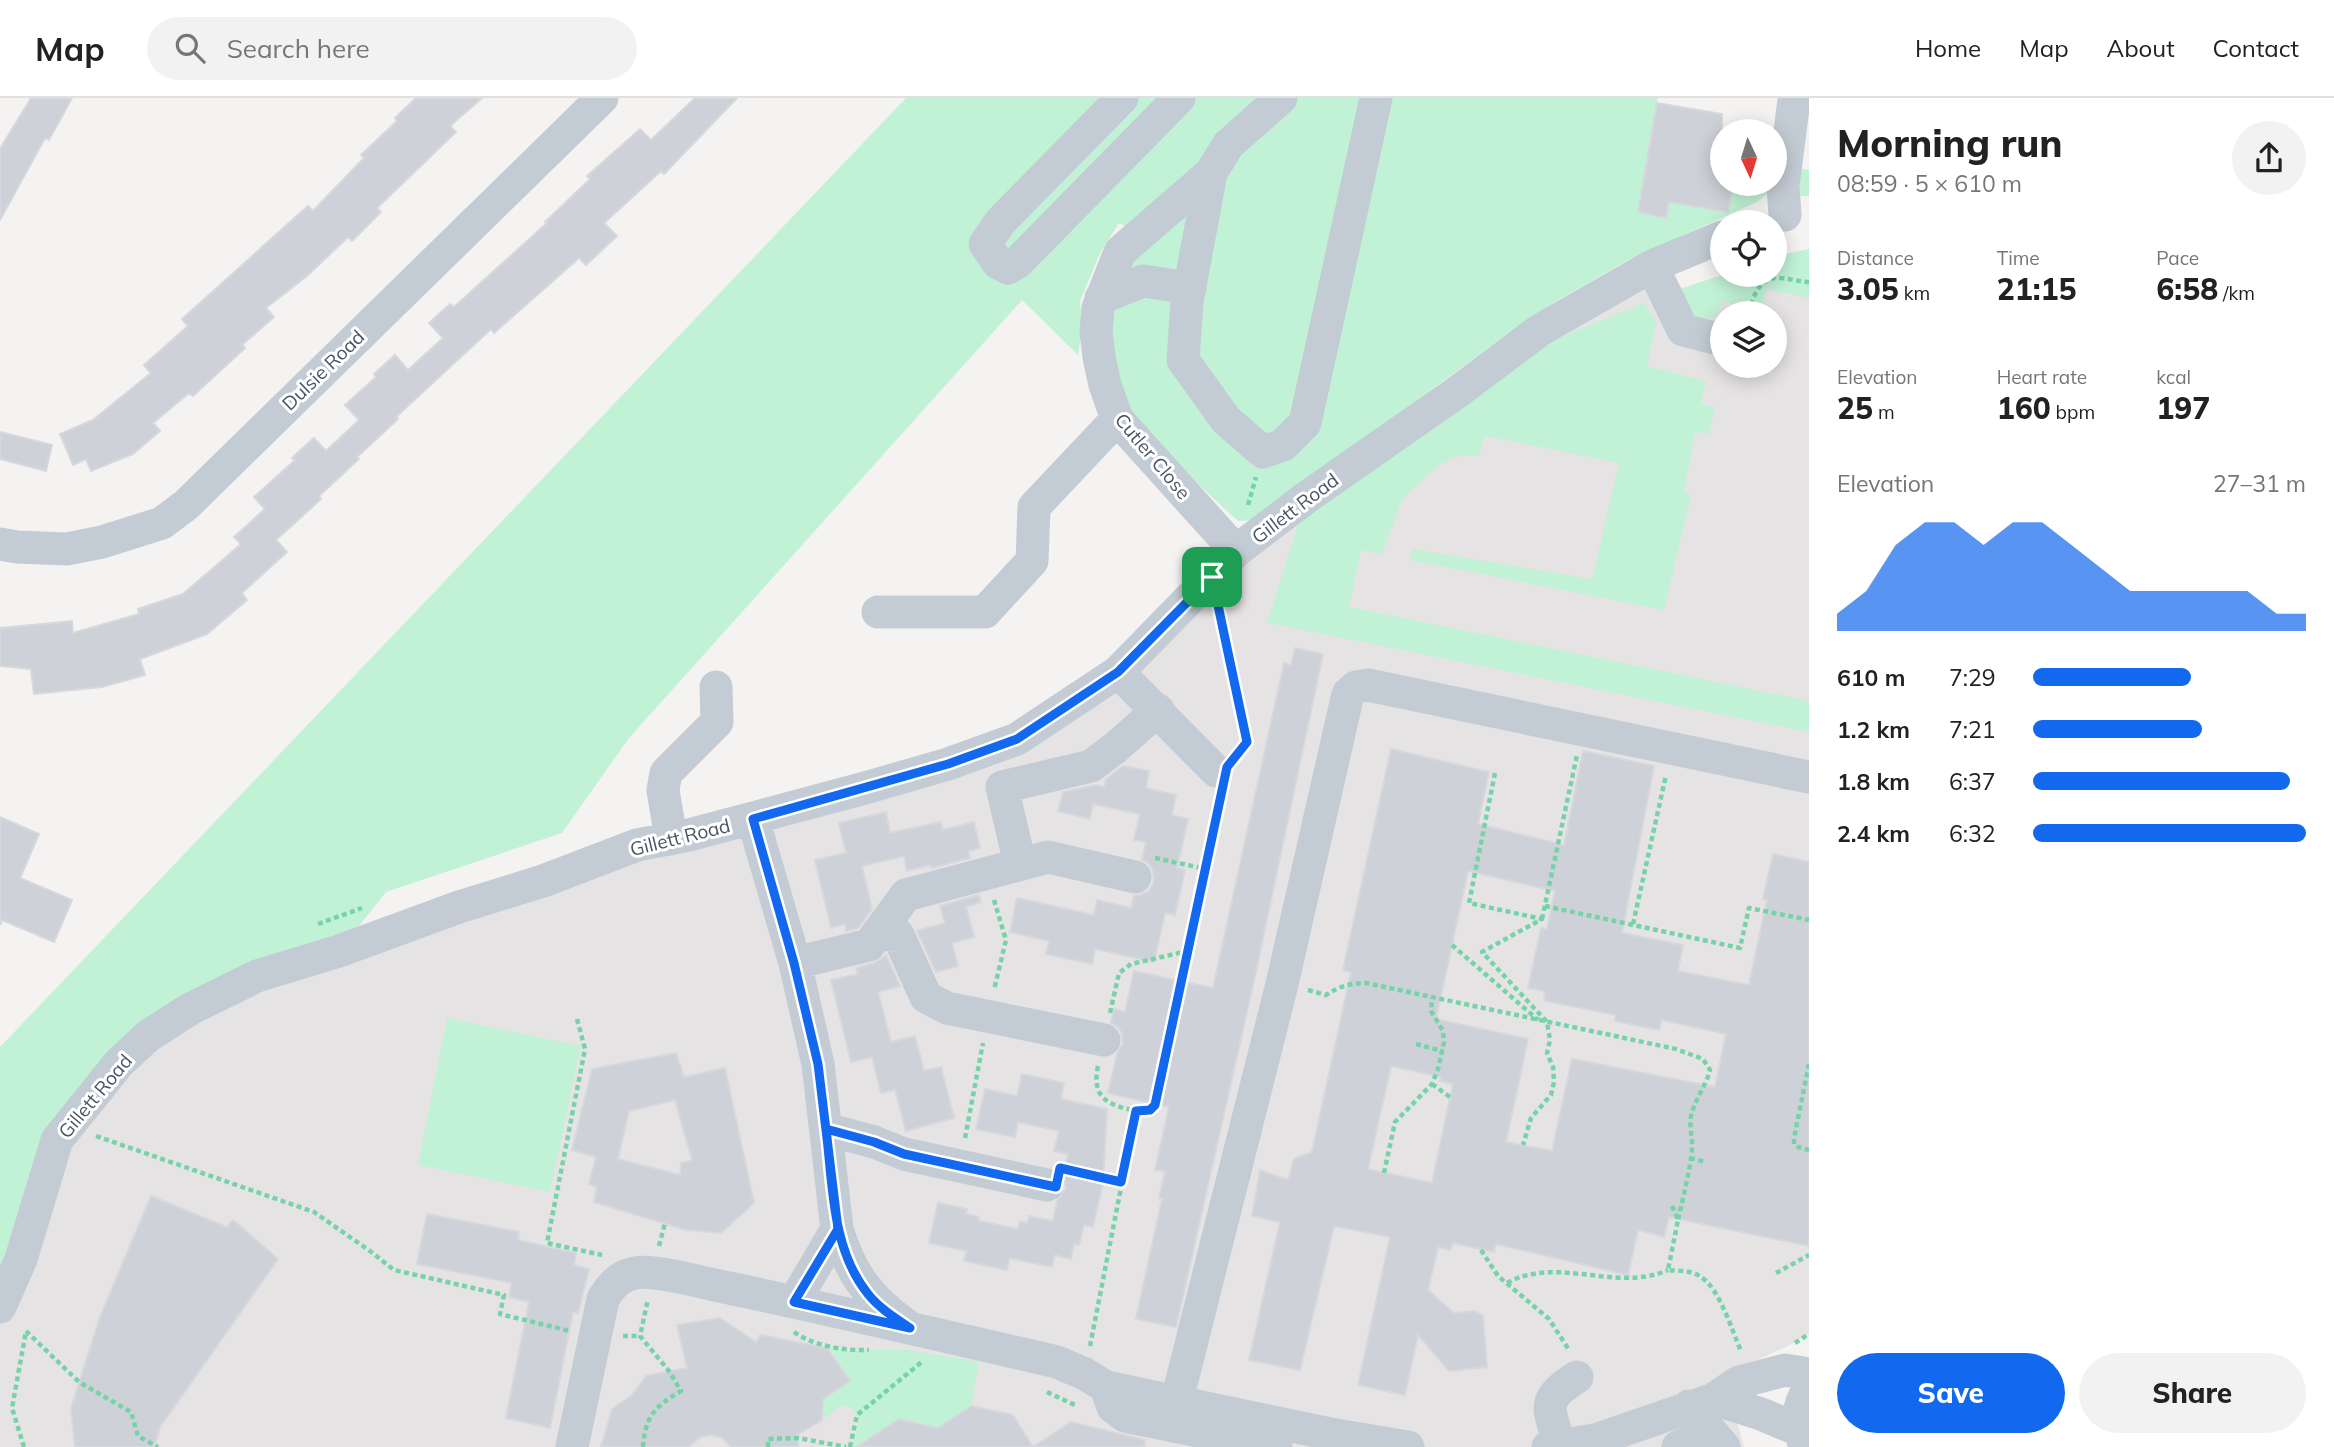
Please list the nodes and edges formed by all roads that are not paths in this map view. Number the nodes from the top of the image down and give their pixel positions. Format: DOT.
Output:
graph roads {
  1 [pos="602,98"];
  2 [pos="1122,98"];
  3 [pos="1179,98"];
  4 [pos="1281,98"];
  5 [pos="1376,98"];
  6 [pos="1796,98"];
  7 [pos="1211,173"];
  8 [pos="1785,210"];
  9 [pos="1710,242"];
  10 [pos="1652,266"];
  11 [pos="1190,288"];
  12 [pos="1101,298"];
  13 [pos="1710,337"];
  14 [pos="1117,419"];
  15 [pos="0,544"];
  16 [pos="1236,551"];
  17 [pos="878,612"];
  18 [pos="1118,672"];
  19 [pos="716,687"];
  20 [pos="1158,710"];
  21 [pos="1224,774"];
  22 [pos="1809,777"];
  23 [pos="753,819"];
  24 [pos="671,839"];
  25 [pos="1020,864"];
  26 [pos="1135,877"];
  27 [pos="877,934"];
  28 [pos="794,963"];
  29 [pos="1104,1041"];
  30 [pos="826,1129"];
  31 [pos="1047,1185"];
  32 [pos="838,1229"];
  33 [pos="791,1315"];
  34 [pos="9,1317"];
  35 [pos="910,1328"];
  36 [pos="1574,1366"];
  37 [pos="1809,1374"];
  38 [pos="1096,1380"];
  39 [pos="1809,1389"];
  40 [pos="1177,1400"];
  41 [pos="1701,1403"];
  42 [pos="1654,1434"];
  43 [pos="1802,1441"];
  44 [pos="1721,1445"];
  45 [pos="572,1447"];
  46 [pos="1276,1447"];
  47 [pos="1408,1447"];
  48 [pos="1556,1447"];
  49 [pos="1678,1447"];
  1 -- 15 [label="street, Dulsie Road"];
  2 -- 3 [label="street"];
  4 -- 7 [label="street"];
  5 -- 11 [label="street"];
  6 -- 8 [label="street"];
  7 -- 11 [label="street"];
  7 -- 12 [label="street, Cutler Close"];
  9 -- 10 [label="street, Gillett Road"];
  10 -- 13 [label="street"];
  10 -- 16 [label="street, Gillett Road"];
  11 -- 12 [label="street"];
  12 -- 14 [label="street, Cutler Close"];
  14 -- 16 [label="street, Cutler Close"];
  14 -- 17 [label="street"];
  16 -- 18 [label="street, Gillett Road"];
  18 -- 20 [label="street"];
  18 -- 23 [label="street, Gillett Road"];
  19 -- 24 [label="street"];
  20 -- 21 [label="street"];
  20 -- 25 [label="street"];
  22 -- 40 [label="street"];
  23 -- 24 [label="street, Gillett Road"];
  23 -- 28 [label="street"];
  24 -- 34 [label="street, Gillett Road"];
  25 -- 26 [label="street"];
  25 -- 27 [label="street"];
  27 -- 28 [label="street"];
  27 -- 29 [label="street"];
  28 -- 30 [label="street"];
  30 -- 31 [label="street"];
  30 -- 32 [label="street"];
  32 -- 33 [label="street"];
  32 -- 35 [label="street"];
  33 -- 35 [label="street"];
  33 -- 45 [label="street"];
  35 -- 38 [label="street"];
  36 -- 48 [label="street"];
  37 -- 41 [label="street"];
  38 -- 40 [label="street"];
  38 -- 46 [label="street"];
  39 -- 43 [label="street"];
  40 -- 47 [label="street"];
  41 -- 42 [label="street"];
  41 -- 43 [label="street"];
  41 -- 44 [label="street"];
  42 -- 48 [label="street"];
  44 -- 49 [label="street"];
}
